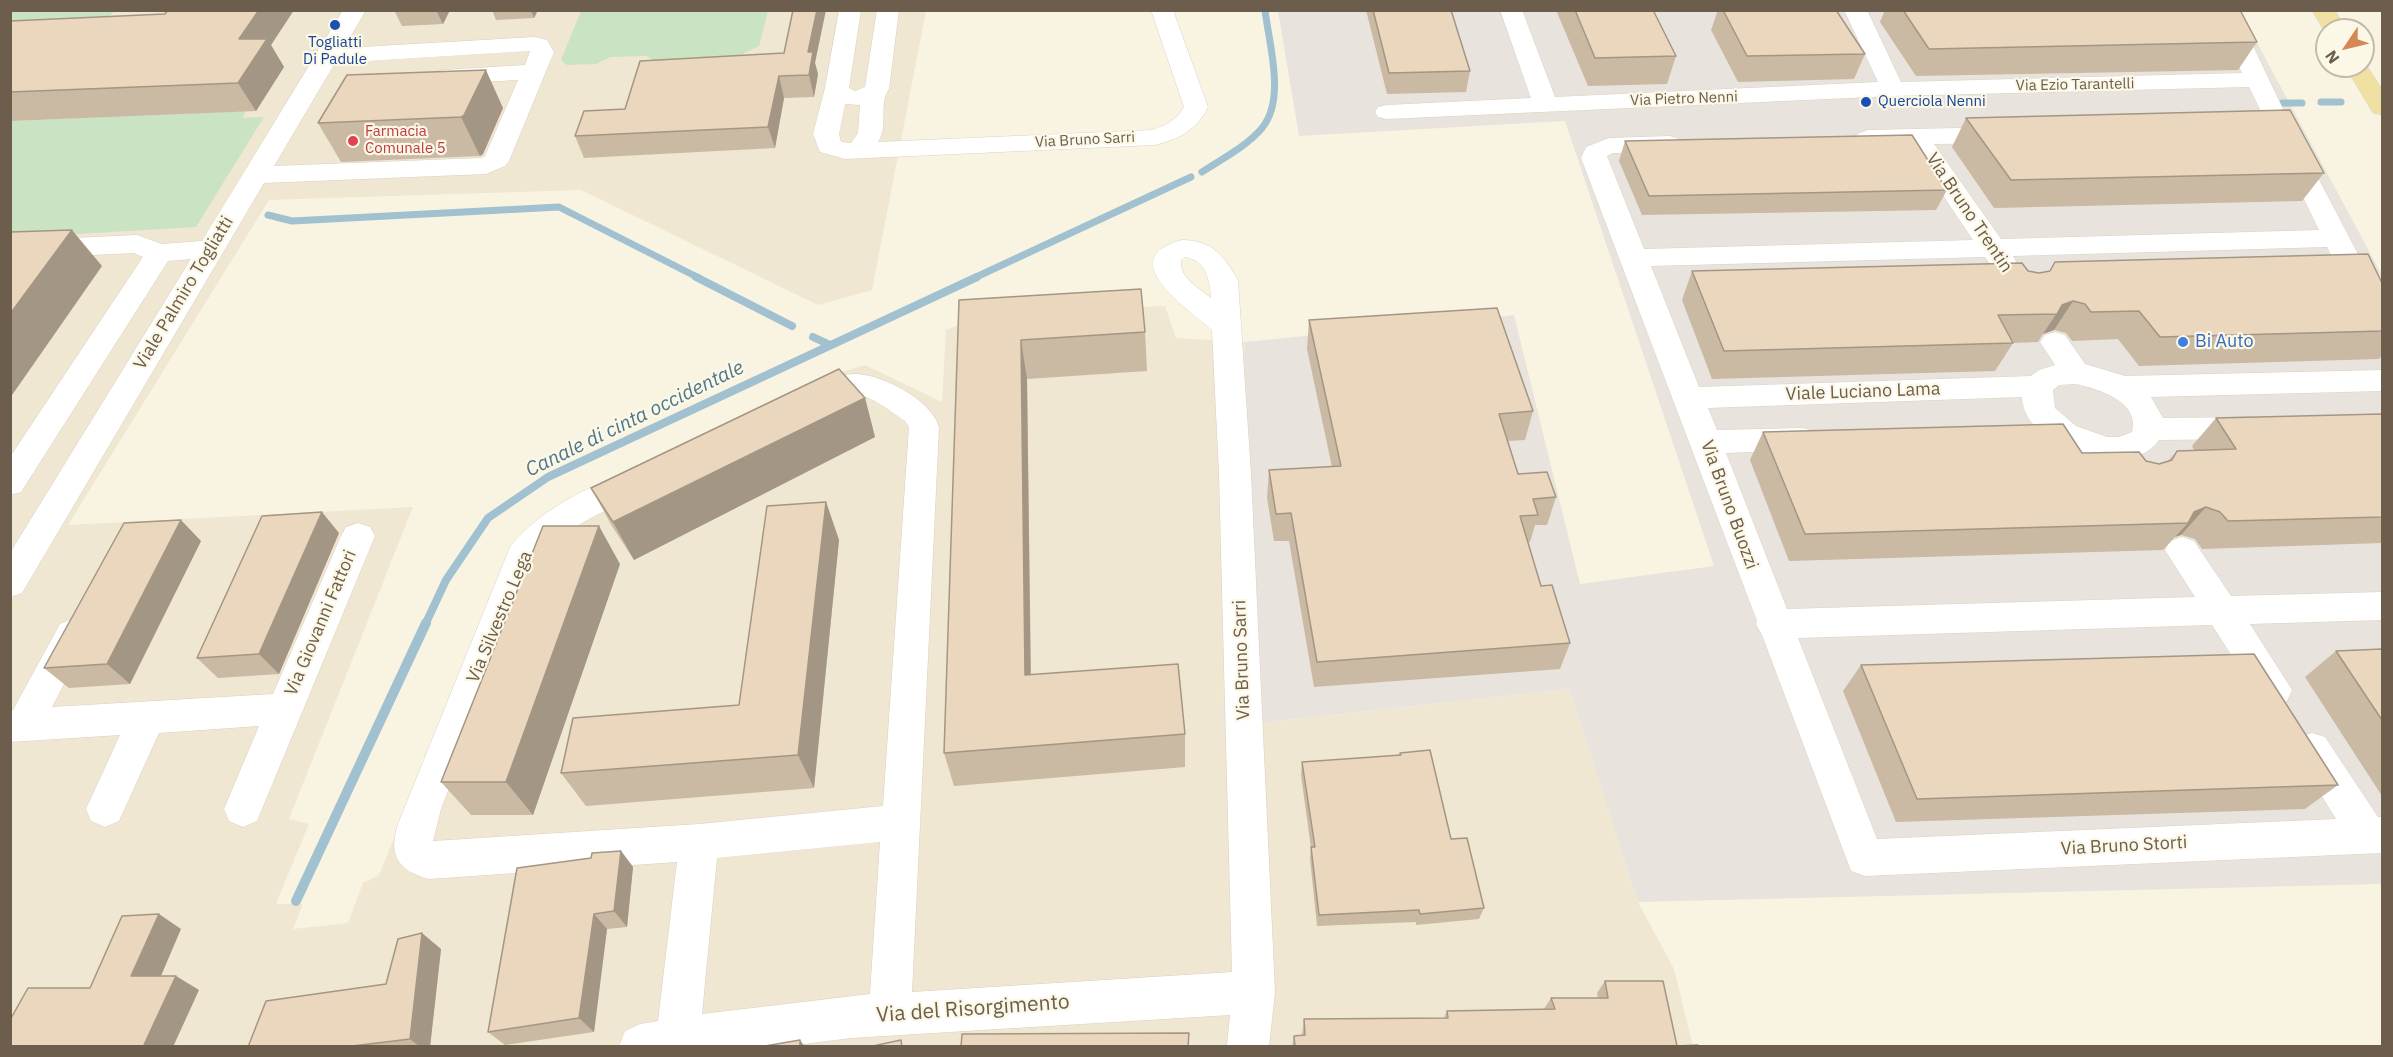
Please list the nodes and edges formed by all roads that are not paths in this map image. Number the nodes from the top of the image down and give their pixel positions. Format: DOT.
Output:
graph roads {
  1 [pos="355,10"];
  2 [pos="850,10"];
  3 [pos="888,10"];
  4 [pos="1162,10"];
  5 [pos="1511,10"];
  6 [pos="1855,10"];
  7 [pos="2224,10"];
  8 [pos="386,52"];
  9 [pos="328,56"];
  10 [pos="534,72"];
  11 [pos="372,77"];
  12 [pos="426,78"];
  13 [pos="2364,78"];
  14 [pos="2258,80"];
  15 [pos="837,88"];
  16 [pos="1893,89"];
  17 [pos="873,93"];
  18 [pos="1545,103"];
  19 [pos="2382,108"];
  20 [pos="1387,112"];
  21 [pos="2022,134"];
  22 [pos="1916,137"];
  23 [pos="1845,139"];
  24 [pos="1692,144"];
  25 [pos="334,145"];
  26 [pos="859,150"];
  27 [pos="319,172"];
  28 [pos="256,175"];
  29 [pos="2338,238"];
  30 [pos="1994,247"];
  31 [pos="211,249"];
  32 [pos="10,250"];
  33 [pos="159,253"];
  34 [pos="1635,258"];
  35 [pos="2013,277"];
  36 [pos="1227,327"];
  37 [pos="2382,327"];
  38 [pos="2055,342"];
  39 [pos="2075,373"];
  40 [pos="2382,380"];
  41 [pos="2038,386"];
  42 [pos="2121,387"];
  43 [pos="1688,398"];
  44 [pos="781,412"];
  45 [pos="2279,428"];
  46 [pos="2150,429"];
  47 [pos="2061,432"];
  48 [pos="2027,433"];
  49 [pos="1837,438"];
  50 [pos="1706,442"];
  51 [pos="2116,449"];
  52 [pos="664,469"];
  53 [pos="2135,478"];
  54 [pos="10,483"];
  55 [pos="358,536"];
  56 [pos="2182,550"];
  57 [pos="12,578"];
  58 [pos="87,604"];
  59 [pos="2382,606"];
  60 [pos="2221,610"];
  61 [pos="1773,624"];
  62 [pos="284,709"];
  63 [pos="147,718"];
  64 [pos="17,726"];
  65 [pos="105,809"];
  66 [pos="243,809"];
  67 [pos="901,822"];
  68 [pos="2375,835"];
  69 [pos="699,842"];
  70 [pos="1865,858"];
  71 [pos="1254,992"];
  72 [pos="890,1014"];
  73 [pos="659,1043"];
  74 [pos="1248,1047"];
  1 -- 9 [label="street, Viale Palmiro Togliatti"];
  2 -- 15 [label="street"];
  3 -- 17 [label="street"];
  4 -- 26 [label="street, Via Bruno Sarri"];
  5 -- 18 [label="street"];
  6 -- 16 [label="street"];
  7 -- 14 [label="street"];
  8 -- 9 [label="street"];
  8 -- 10 [label="street"];
  8 -- 11 [label="street"];
  9 -- 28 [label="street, Viale Palmiro Togliatti"];
  10 -- 12 [label="street"];
  10 -- 27 [label="street"];
  13 -- 19 [label="main road"];
  14 -- 16 [label="street, Via Ezio Tarantelli"];
  14 -- 29 [label="street"];
  15 -- 17 [label="street"];
  15 -- 26 [label="street"];
  16 -- 18 [label="street, Via Pietro Nenni"];
  17 -- 26 [label="street"];
  18 -- 20 [label="street, Via Pietro Nenni"];
  21 -- 22 [label="street"];
  22 -- 23 [label="street"];
  22 -- 30 [label="street, Via Bruno Trentin"];
  24 -- 34 [label="street, Via Bruno Buozzi"];
  25 -- 27 [label="street"];
  27 -- 28 [label="street"];
  28 -- 31 [label="street, Viale Palmiro Togliatti"];
  29 -- 30 [label="street"];
  29 -- 37 [label="street"];
  30 -- 34 [label="street"];
  30 -- 35 [label="street, Via Bruno Trentin"];
  31 -- 33 [label="street"];
  31 -- 57 [label="street, Viale Palmiro Togliatti"];
  32 -- 33 [label="street"];
  33 -- 54 [label="street"];
  34 -- 43 [label="street, Via Bruno Buozzi"];
  36 -- 71 [label="street, Via Bruno Sarri"];
  38 -- 39 [label="street"];
  39 -- 41 [label="street, Viale Luciano Lama"];
  39 -- 42 [label="street, Viale Luciano Lama"];
  40 -- 42 [label="street, Viale Luciano Lama"];
  41 -- 43 [label="street, Viale Luciano Lama"];
  41 -- 47 [label="street"];
  42 -- 46 [label="street, Viale Luciano Lama"];
  43 -- 50 [label="street, Via Bruno Buozzi"];
  44 -- 67 [label="street"];
  45 -- 46 [label="street"];
  46 -- 51 [label="street"];
  47 -- 48 [label="street"];
  47 -- 51 [label="street"];
  49 -- 50 [label="street"];
  50 -- 61 [label="street, Via Bruno Buozzi"];
  51 -- 53 [label="street"];
  52 -- 69 [label="street, Via Silvestro Lega"];
  55 -- 62 [label="street, Via Giovanni Fattori"];
  56 -- 60 [label="street"];
  58 -- 64 [label="street, Via Giovanni Fattori"];
  59 -- 60 [label="street"];
  60 -- 61 [label="street"];
  60 -- 68 [label="street"];
  61 -- 70 [label="street, Via Bruno Buozzi"];
  62 -- 63 [label="street, Via Giovanni Fattori"];
  62 -- 66 [label="street, Via Giovanni Fattori"];
  63 -- 64 [label="street, Via Giovanni Fattori"];
  63 -- 65 [label="street"];
  67 -- 69 [label="street, Via Silvestro Lega"];
  67 -- 72 [label="street"];
  68 -- 70 [label="street, Via Bruno Storti"];
  69 -- 73 [label="street"];
  71 -- 72 [label="street, Via del Risorgimento"];
  71 -- 74 [label="street"];
  72 -- 73 [label="street, Via del Risorgimento"];
}
